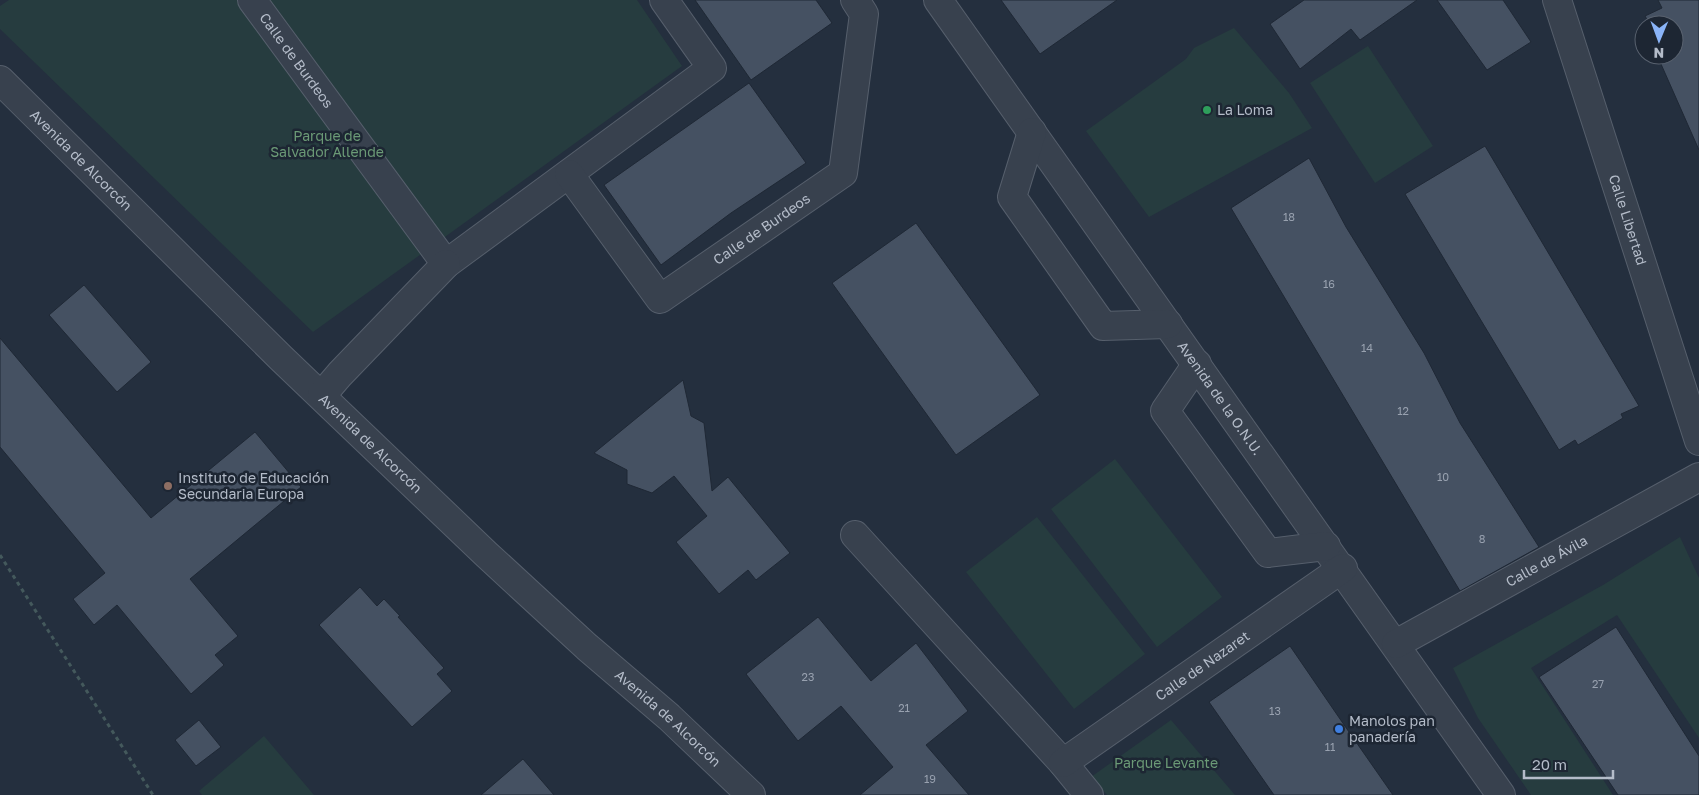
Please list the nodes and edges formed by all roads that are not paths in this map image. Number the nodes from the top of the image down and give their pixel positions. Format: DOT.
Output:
graph roads {
  1 [pos="252,0"];
  2 [pos="664,0"];
  3 [pos="855,0"];
  4 [pos="938,0"];
  5 [pos="1557,0"];
  6 [pos="0,80"];
  7 [pos="1032,132"];
  8 [pos="569,174"];
  9 [pos="446,264"];
  10 [pos="1168,324"];
  11 [pos="1197,364"];
  12 [pos="322,395"];
  13 [pos="1699,441"];
  14 [pos="1699,477"];
  15 [pos="855,535"];
  16 [pos="1326,546"];
  17 [pos="1343,568"];
  18 [pos="1396,644"];
  19 [pos="1063,763"];
  20 [pos="751,795"];
  21 [pos="1089,795"];
  22 [pos="1501,795"];
  1 -- 9 [label="street, Calle de Burdeos"];
  2 -- 8 [label="street"];
  3 -- 8 [label="street, Calle de Burdeos"];
  4 -- 7 [label="street, Avenida de la O.N.U."];
  5 -- 13 [label="street, Calle Libertad"];
  6 -- 12 [label="street, Avenida de Alcorcón"];
  7 -- 10 [label="street, Avenida de la O.N.U."];
  7 -- 10 [label="street"];
  8 -- 9 [label="street"];
  9 -- 12 [label="street"];
  10 -- 11 [label="street, Avenida de la O.N.U."];
  11 -- 16 [label="street, Avenida de la O.N.U."];
  11 -- 16 [label="street"];
  12 -- 20 [label="street, Avenida de Alcorcón"];
  14 -- 18 [label="street, Calle de Ávila"];
  15 -- 19 [label="street"];
  16 -- 17 [label="street, Avenida de la O.N.U."];
  17 -- 18 [label="street, Avenida de la O.N.U."];
  17 -- 19 [label="street, Calle de Nazaret"];
  18 -- 22 [label="street, Avenida de la O.N.U."];
  19 -- 21 [label="street"];
}
